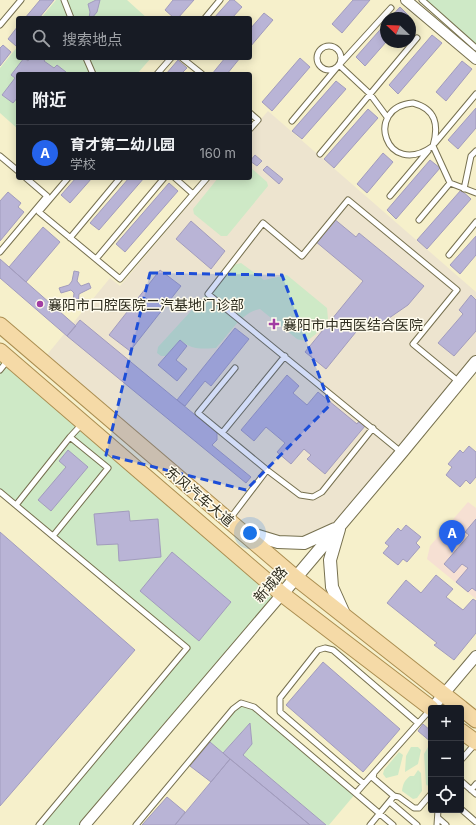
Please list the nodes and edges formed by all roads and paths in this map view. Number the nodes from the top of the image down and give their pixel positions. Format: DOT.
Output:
graph roads {
  1 [pos="21,0"];
  2 [pos="64,0"];
  3 [pos="220,0"];
  4 [pos="406,0"];
  5 [pos="422,0"];
  6 [pos="391,8"];
  7 [pos="70,16"];
  8 [pos="207,16"];
  9 [pos="0,25"];
  10 [pos="417,38"];
  11 [pos="476,48"];
  12 [pos="476,59"];
  13 [pos="87,60"];
  14 [pos="168,60"];
  15 [pos="184,60"];
  16 [pos="339,65"];
  17 [pos="92,72"];
  18 [pos="159,72"];
  19 [pos="200,72"];
  20 [pos="370,94"];
  21 [pos="476,94"];
  22 [pos="252,115"];
  23 [pos="387,117"];
  24 [pos="292,121"];
  25 [pos="252,127"];
  26 [pos="433,146"];
  27 [pos="476,151"];
  28 [pos="320,154"];
  29 [pos="0,156"];
  30 [pos="16,169"];
  31 [pos="28,180"];
  32 [pos="66,180"];
  33 [pos="118,180"];
  34 [pos="162,180"];
  35 [pos="177,180"];
  36 [pos="205,180"];
  37 [pos="450,183"];
  38 [pos="464,188"];
  39 [pos="476,193"];
  40 [pos="193,194"];
  41 [pos="390,196"];
  42 [pos="419,220"];
  43 [pos="476,222"];
  44 [pos="70,238"];
  45 [pos="0,252"];
  46 [pos="449,254"];
  47 [pos="96,259"];
  48 [pos="0,325"];
  49 [pos="286,356"];
  50 [pos="3,360"];
  51 [pos="476,362"];
  52 [pos="235,368"];
  53 [pos="459,382"];
  54 [pos="83,423"];
  55 [pos="373,428"];
  56 [pos="222,433"];
  57 [pos="70,437"];
  58 [pos="402,452"];
  59 [pos="267,470"];
  60 [pos="0,492"];
  61 [pos="16,505"];
  62 [pos="229,520"];
  63 [pos="339,526"];
  64 [pos="240,530"];
  65 [pos="53,536"];
  66 [pos="296,578"];
  67 [pos="282,594"];
  68 [pos="345,616"];
  69 [pos="476,656"];
  70 [pos="444,695"];
  71 [pos="434,705"];
  72 [pos="457,705"];
  73 [pos="428,706"];
  74 [pos="464,710"];
  75 [pos="428,711"];
  76 [pos="476,720"];
  77 [pos="418,723"];
  78 [pos="464,733"];
  79 [pos="476,742"];
  80 [pos="464,756"];
  81 [pos="374,772"];
  82 [pos="364,784"];
  83 [pos="464,784"];
  84 [pos="476,784"];
  85 [pos="471,790"];
  86 [pos="356,793"];
  87 [pos="476,794"];
  88 [pos="394,796"];
  89 [pos="428,798"];
  90 [pos="390,802"];
  91 [pos="464,812"];
  92 [pos="438,813"];
  93 [pos="380,814"];
  94 [pos="438,818"];
  95 [pos="476,822"];
  96 [pos="39,825"];
  97 [pos="85,825"];
  98 [pos="136,825"];
  99 [pos="370,825"];
  100 [pos="393,825"];
  101 [pos="417,825"];
  102 [pos="437,825"];
  103 [pos="446,825"];
  1 -- 9 [label="lane"];
  2 -- 7 [label="lane"];
  3 -- 8 [label="lane"];
  4 -- 12 [label="street"];
  5 -- 11 [label="lane"];
  6 -- 16 [label="lane"];
  10 -- 20 [label="lane"];
  13 -- 17 [label="lane"];
  14 -- 18 [label="lane"];
  15 -- 19 [label="lane"];
  16 -- 16 [label="lane"];
  16 -- 20 [label="lane"];
  16 -- 24 [label="lane"];
  20 -- 23 [label="lane"];
  20 -- 28 [label="lane"];
  21 -- 26 [label="lane"];
  22 -- 25 [label="lane"];
  23 -- 26 [label="lane"];
  23 -- 26 [label="lane"];
  26 -- 37 [label="lane"];
  26 -- 41 [label="lane"];
  27 -- 38 [label="lane"];
  29 -- 30 [label="lane"];
  31 -- 45 [label="lane"];
  32 -- 44 [label="lane"];
  33 -- 44 [label="lane"];
  34 -- 47 [label="lane"];
  35 -- 40 [label="lane"];
  36 -- 40 [label="lane"];
  37 -- 38 [label="lane"];
  37 -- 42 [label="lane"];
  38 -- 39 [label="lane"];
  40 -- 47 [label="lane"];
  43 -- 46 [label="lane"];
  44 -- 47 [label="lane"];
  48 -- 62 [label="main road, 东风汽车大道"];
  49 -- 53 [label="lane"];
  49 -- 55 [label="lane"];
  49 -- 56 [label="lane"];
  50 -- 54 [label="main road, 东风汽车大道"];
  51 -- 53 [label="street, 新城路"];
  52 -- 56 [label="lane"];
  53 -- 58 [label="street, 新城路"];
  54 -- 57 [label="lane"];
  54 -- 67 [label="main road, 东风汽车大道"];
  55 -- 58 [label="lane"];
  55 -- 59 [label="lane"];
  56 -- 59 [label="lane"];
  57 -- 61 [label="lane"];
  57 -- 65 [label="lane"];
  58 -- 63 [label="street, 新城路"];
  59 -- 62 [label="lane"];
  60 -- 61 [label="lane"];
  61 -- 65 [label="lane"];
  62 -- 64 [label="main road, 东风汽车大道"];
  63 -- 64 [label="street"];
  63 -- 66 [label="street, 新城路"];
  63 -- 68 [label="street"];
  64 -- 66 [label="main road, 东风汽车大道"];
  65 -- 96 [label="lane"];
  66 -- 67 [label="street, 新城路"];
  66 -- 68 [label="main road, 东风汽车大道"];
  67 -- 73 [label="main road, 东风汽车大道"];
  67 -- 97 [label="street, 新城路"];
  68 -- 70 [label="main road, 东风汽车大道"];
  69 -- 70 [label="street"];
  70 -- 71 [label="street"];
  70 -- 72 [label="main road, 东风汽车大道"];
  74 -- 76 [label="main road, 东风汽车大道"];
  75 -- 77 [label="lane"];
  77 -- 81 [label="lane"];
  77 -- 82 [label="lane"];
  78 -- 79 [label="main road"];
  79 -- 80 [label="lane"];
  81 -- 82 [label="lane"];
  81 -- 88 [label="lane"];
  82 -- 86 [label="lane"];
  83 -- 85 [label="lane"];
  84 -- 85 [label="lane"];
  85 -- 87 [label="lane"];
  86 -- 93 [label="lane"];
  86 -- 98 [label="lane"];
  88 -- 89 [label="lane"];
  88 -- 90 [label="lane"];
  90 -- 93 [label="lane"];
  90 -- 101 [label="lane"];
  91 -- 95 [label="lane"];
  92 -- 94 [label="lane"];
  93 -- 99 [label="lane"];
  93 -- 100 [label="lane"];
  94 -- 102 [label="lane"];
  94 -- 103 [label="lane"];
}
